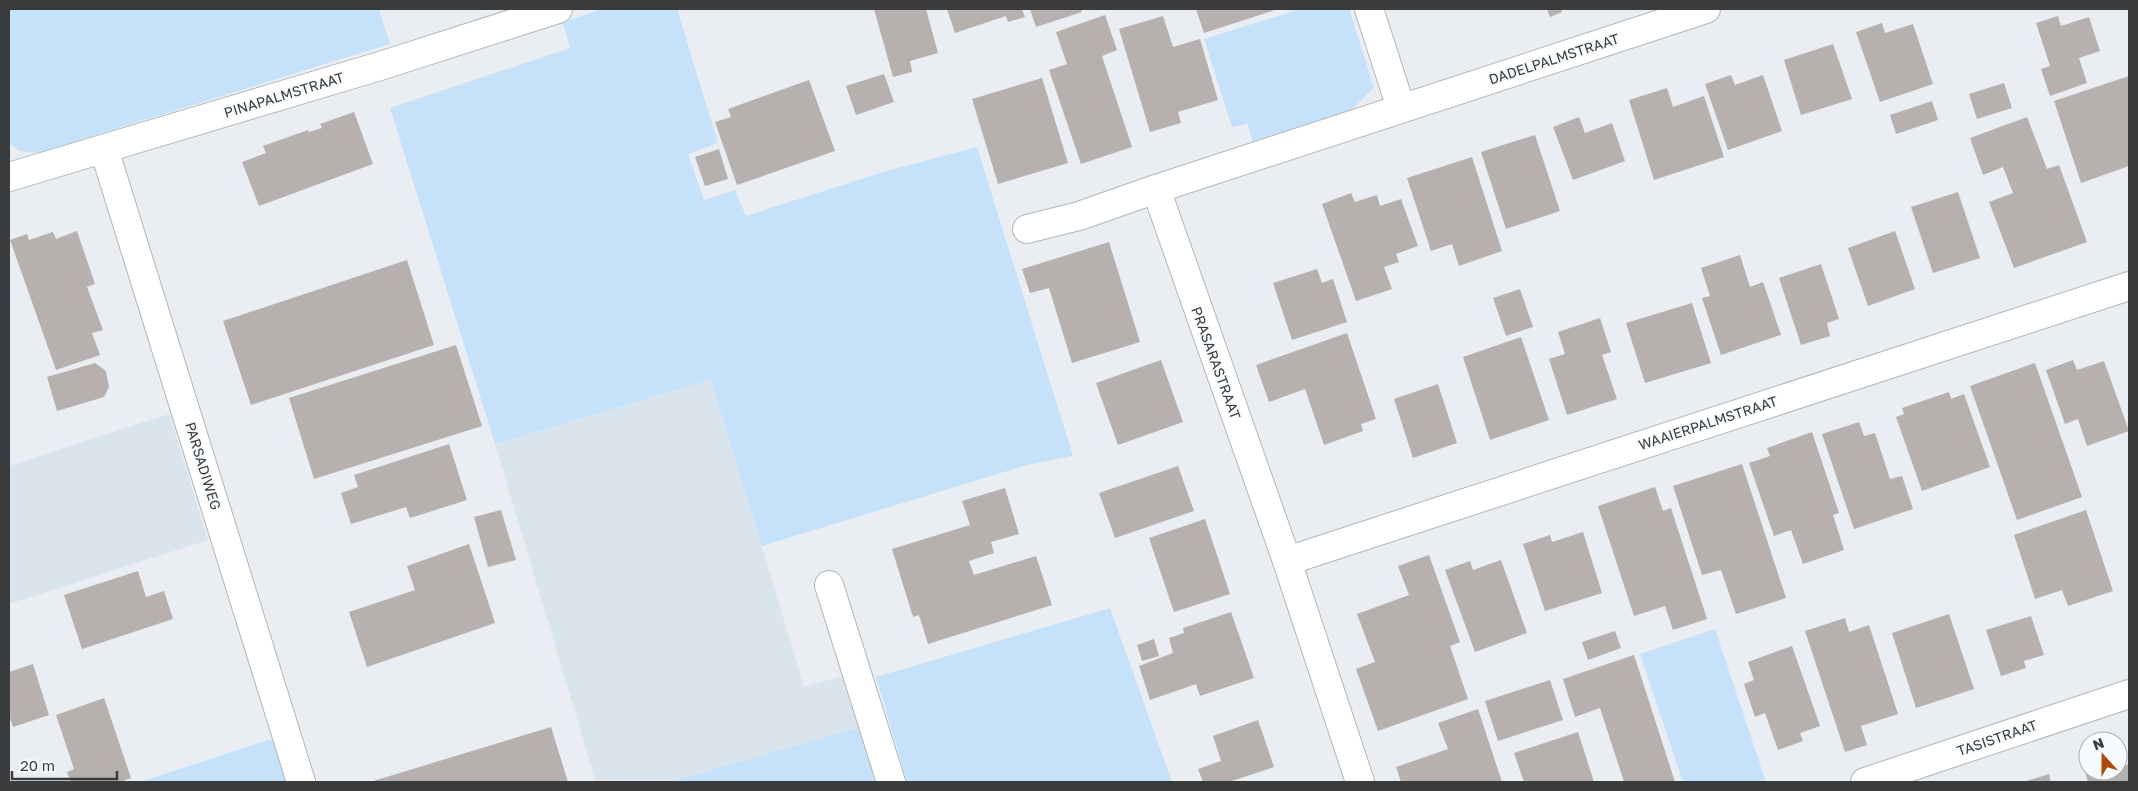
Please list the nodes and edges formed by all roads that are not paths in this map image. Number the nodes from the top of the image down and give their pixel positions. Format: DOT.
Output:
graph roads {
  1 [pos="558,9"];
  2 [pos="1369,9"];
  3 [pos="1706,9"];
  4 [pos="1401,108"];
  5 [pos="104,149"];
  6 [pos="9,177"];
  7 [pos="1156,190"];
  8 [pos="1028,229"];
  9 [pos="2129,286"];
  10 [pos="1287,561"];
  11 [pos="829,585"];
  12 [pos="2129,694"];
  13 [pos="301,782"];
  14 [pos="891,782"];
  15 [pos="1360,782"];
  16 [pos="1865,782"];
  1 -- 5 [label="street, PINAPALMSTRAAT"];
  2 -- 4 [label="street"];
  3 -- 4 [label="street, DADELPALMSTRAAT"];
  4 -- 7 [label="street"];
  5 -- 6 [label="street, PINAPALMSTRAAT"];
  5 -- 13 [label="street, PARSADIWEG"];
  7 -- 8 [label="street"];
  7 -- 10 [label="street, PRASARASTRAAT"];
  9 -- 10 [label="street, WAAIERPALMSTRAAT"];
  10 -- 15 [label="street, PRASARASTRAAT"];
  11 -- 14 [label="street"];
  12 -- 16 [label="street, TASISTRAAT"];
}
